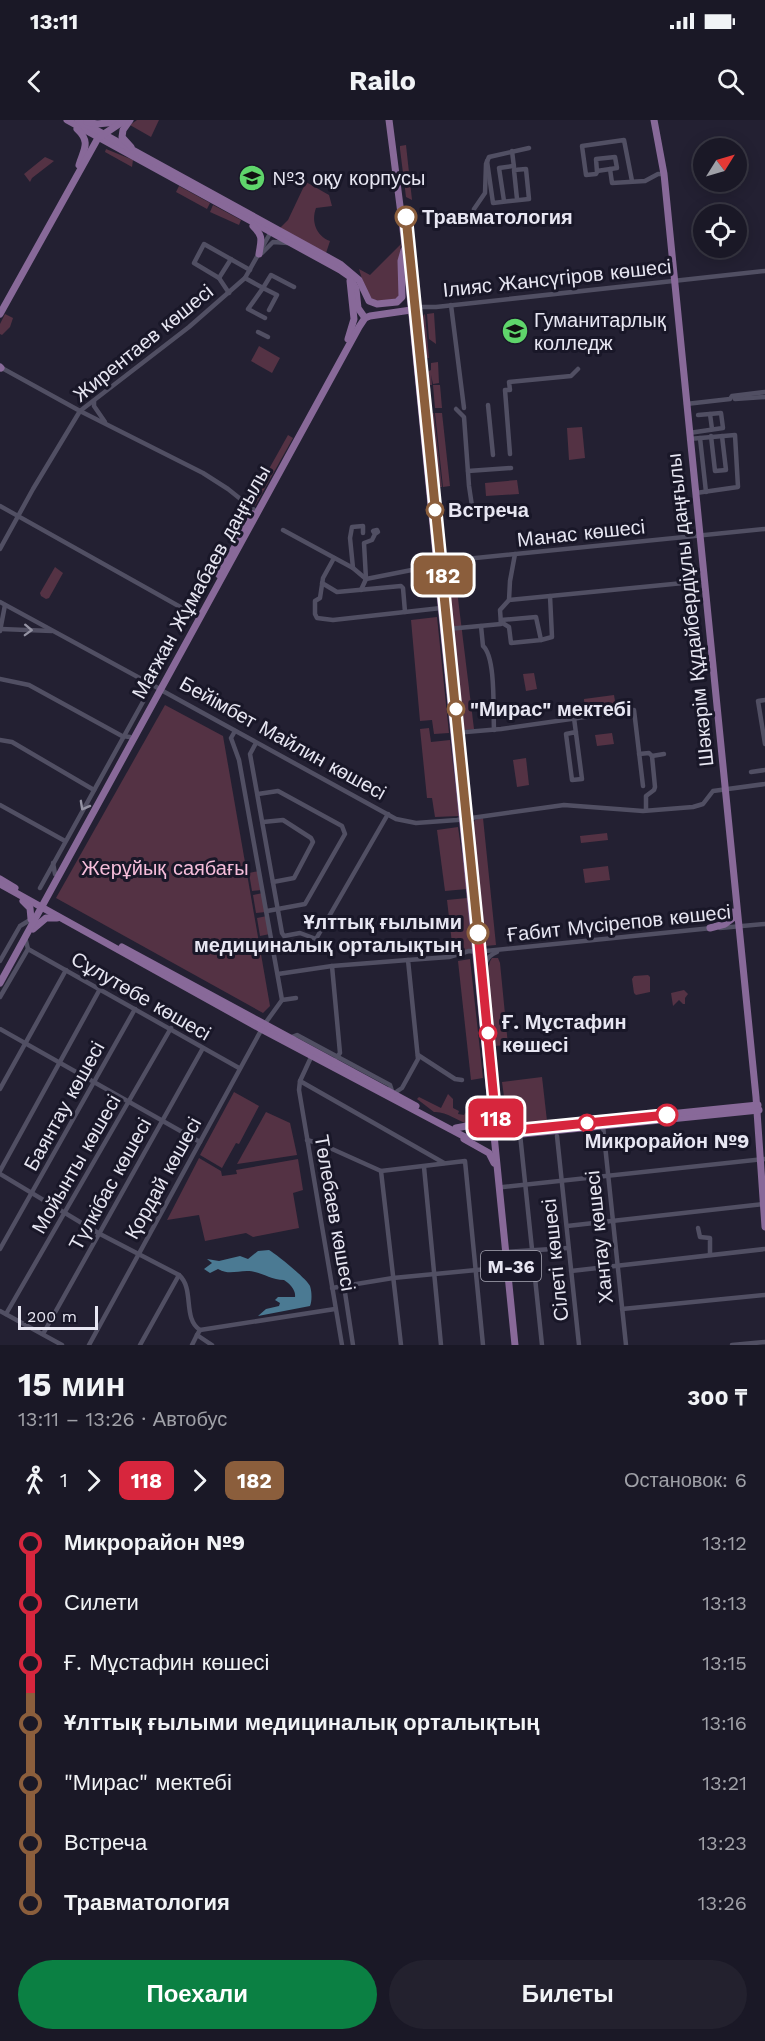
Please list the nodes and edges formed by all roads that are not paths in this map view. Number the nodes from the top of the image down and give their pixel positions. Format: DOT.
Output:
graph roads {
  1 [pos="66,120"];
  2 [pos="78,120"];
  3 [pos="121,120"];
  4 [pos="130,120"];
  5 [pos="391,120"];
  6 [pos="654,120"];
  7 [pos="99,135"];
  8 [pos="529,148"];
  9 [pos="512,151"];
  10 [pos="126,153"];
  11 [pos="148,159"];
  12 [pos="487,161"];
  13 [pos="81,165"];
  14 [pos="629,166"];
  15 [pos="514,168"];
  16 [pos="617,168"];
  17 [pos="610,169"];
  18 [pos="597,171"];
  19 [pos="664,174"];
  20 [pos="632,181"];
  21 [pos="517,199"];
  22 [pos="504,201"];
  23 [pos="474,209"];
  24 [pos="250,222"];
  25 [pos="272,230"];
  26 [pos="290,243"];
  27 [pos="405,245"];
  28 [pos="258,255"];
  29 [pos="231,259"];
  30 [pos="250,270"];
  31 [pos="765,271"];
  32 [pos="350,274"];
  33 [pos="219,278"];
  34 [pos="245,278"];
  35 [pos="673,281"];
  36 [pos="294,287"];
  37 [pos="263,288"];
  38 [pos="229,293"];
  39 [pos="451,305"];
  40 [pos="0,308"];
  41 [pos="399,309"];
  42 [pos="412,309"];
  43 [pos="269,310"];
  44 [pos="0,314"];
  45 [pos="383,314"];
  46 [pos="364,316"];
  47 [pos="265,318"];
  48 [pos="258,332"];
  49 [pos="268,337"];
  50 [pos="348,339"];
  51 [pos="414,340"];
  52 [pos="0,367"];
  53 [pos="578,369"];
  54 [pos="765,394"];
  55 [pos="94,400"];
  56 [pos="686,404"];
  57 [pos="488,405"];
  58 [pos="464,408"];
  59 [pos="456,409"];
  60 [pos="80,411"];
  61 [pos="710,414"];
  62 [pos="698,415"];
  63 [pos="106,424"];
  64 [pos="712,429"];
  65 [pos="689,436"];
  66 [pos="711,436"];
  67 [pos="722,436"];
  68 [pos="700,438"];
  69 [pos="510,454"];
  70 [pos="493,455"];
  71 [pos="713,458"];
  72 [pos="702,460"];
  73 [pos="511,468"];
  74 [pos="468,471"];
  75 [pos="706,492"];
  76 [pos="695,493"];
  77 [pos="0,506"];
  78 [pos="472,506"];
  79 [pos="256,512"];
  80 [pos="18,516"];
  81 [pos="765,529"];
  82 [pos="284,530"];
  83 [pos="363,533"];
  84 [pos="375,534"];
  85 [pos="699,536"];
  86 [pos="0,549"];
  87 [pos="515,554"];
  88 [pos="334,558"];
  89 [pos="439,563"];
  90 [pos="353,566"];
  91 [pos="365,566"];
  92 [pos="366,579"];
  93 [pos="704,581"];
  94 [pos="322,583"];
  95 [pos="361,590"];
  96 [pos="550,596"];
  97 [pos="509,600"];
  98 [pos="2,603"];
  99 [pos="441,608"];
  100 [pos="405,612"];
  101 [pos="198,617"];
  102 [pos="501,621"];
  103 [pos="481,626"];
  104 [pos="448,629"];
  105 [pos="0,630"];
  106 [pos="54,632"];
  107 [pos="541,640"];
  108 [pos="0,679"];
  109 [pos="159,689"];
  110 [pos="144,700"];
  111 [pos="765,700"];
  112 [pos="574,718"];
  113 [pos="763,718"];
  114 [pos="494,730"];
  115 [pos="235,731"];
  116 [pos="576,732"];
  117 [pos="456,733"];
  118 [pos="126,737"];
  119 [pos="0,740"];
  120 [pos="256,743"];
  121 [pos="765,744"];
  122 [pos="250,754"];
  123 [pos="639,754"];
  124 [pos="664,754"];
  125 [pos="652,756"];
  126 [pos="239,760"];
  127 [pos="580,763"];
  128 [pos="570,768"];
  129 [pos="765,770"];
  130 [pos="751,772"];
  131 [pos="765,784"];
  132 [pos="643,786"];
  133 [pos="93,790"];
  134 [pos="725,790"];
  135 [pos="258,794"];
  136 [pos="0,805"];
  137 [pos="646,810"];
  138 [pos="388,814"];
  139 [pos="464,819"];
  140 [pos="263,822"];
  141 [pos="266,839"];
  142 [pos="65,841"];
  143 [pos="254,841"];
  144 [pos="53,863"];
  145 [pos="55,874"];
  146 [pos="0,879"];
  147 [pos="273,882"];
  148 [pos="0,884"];
  149 [pos="40,888"];
  150 [pos="735,889"];
  151 [pos="12,891"];
  152 [pos="41,905"];
  153 [pos="278,909"];
  154 [pos="267,911"];
  155 [pos="62,918"];
  156 [pos="31,919"];
  157 [pos="765,924"];
  158 [pos="739,927"];
  159 [pos="710,928"];
  160 [pos="26,936"];
  161 [pos="28,949"];
  162 [pos="501,950"];
  163 [pos="478,952"];
  164 [pos="1,958"];
  165 [pos="407,960"];
  166 [pos="332,966"];
  167 [pos="66,970"];
  168 [pos="278,974"];
  169 [pos="0,975"];
  170 [pos="0,983"];
  171 [pos="100,989"];
  172 [pos="483,991"];
  173 [pos="0,997"];
  174 [pos="296,998"];
  175 [pos="282,1000"];
  176 [pos="135,1009"];
  177 [pos="262,1027"];
  178 [pos="171,1028"];
  179 [pos="0,1029"];
  180 [pos="289,1038"];
  181 [pos="25,1043"];
  182 [pos="203,1048"];
  183 [pos="313,1053"];
  184 [pos="417,1055"];
  185 [pos="337,1057"];
  186 [pos="60,1064"];
  187 [pos="753,1067"];
  188 [pos="239,1068"];
  189 [pos="462,1080"];
  190 [pos="94,1083"];
  191 [pos="300,1084"];
  192 [pos="0,1089"];
  193 [pos="393,1094"];
  194 [pos="129,1102"];
  195 [pos="759,1106"];
  196 [pos="491,1109"];
  197 [pos="720,1109"];
  198 [pos="162,1122"];
  199 [pos="603,1126"];
  200 [pos="454,1130"];
  201 [pos="520,1134"];
  202 [pos="496,1135"];
  203 [pos="557,1136"];
  204 [pos="307,1140"];
  205 [pos="200,1143"];
  206 [pos="762,1159"];
  207 [pos="445,1164"];
  208 [pos="424,1167"];
  209 [pos="381,1171"];
  210 [pos="0,1172"];
  211 [pos="607,1175"];
  212 [pos="562,1180"];
  213 [pos="525,1185"];
  214 [pos="501,1187"];
  215 [pos="33,1192"];
  216 [pos="765,1192"];
  217 [pos="764,1205"];
  218 [pos="64,1212"];
  219 [pos="612,1220"];
  220 [pos="567,1226"];
  221 [pos="765,1227"];
  222 [pos="698,1228"];
  223 [pos="100,1234"];
  224 [pos="568,1248"];
  225 [pos="0,1249"];
  226 [pos="765,1249"];
  227 [pos="532,1250"];
  228 [pos="508,1252"];
  229 [pos="139,1254"];
  230 [pos="710,1255"];
  231 [pos="617,1265"];
  232 [pos="508,1267"];
  233 [pos="476,1269"];
  234 [pos="571,1271"];
  235 [pos="434,1274"];
  236 [pos="179,1275"];
  237 [pos="393,1278"];
  238 [pos="344,1286"];
  239 [pos="332,1288"];
  240 [pos="765,1295"];
  241 [pos="335,1309"];
  242 [pos="622,1309"];
  243 [pos="0,1311"];
  244 [pos="6,1314"];
  245 [pos="200,1329"];
  246 [pos="43,1334"];
  247 [pos="197,1335"];
  248 [pos="765,1342"];
  249 [pos="62,1345"];
  250 [pos="89,1345"];
  251 [pos="141,1345"];
  252 [pos="192,1345"];
  253 [pos="212,1345"];
  254 [pos="342,1345"];
  255 [pos="353,1345"];
  256 [pos="401,1345"];
  257 [pos="441,1345"];
  258 [pos="483,1345"];
  259 [pos="517,1345"];
  260 [pos="542,1345"];
  261 [pos="579,1345"];
  262 [pos="626,1345"];
  263 [pos="732,1345"];
  1 -- 7 [label="main road"];
  1 -- 13 [label="main road"];
  2 -- 3 [label="main road"];
  2 -- 7 [label="main road"];
  3 -- 7 [label="main road"];
  4 -- 11 [label="main road"];
  5 -- 27 [label="main road, M-36"];
  5 -- 42 [label="main road, M-36"];
  6 -- 19 [label="main road, Шәкәрім Құдайбердіұлы даңғылы"];
  7 -- 10 [label="main road"];
  7 -- 11 [label="main road"];
  7 -- 13 [label="main road"];
  8 -- 9 [label="street"];
  9 -- 12 [label="street"];
  9 -- 15 [label="street"];
  10 -- 13 [label="main road"];
  10 -- 24 [label="main road"];
  11 -- 25 [label="main road"];
  12 -- 22 [label="street"];
  12 -- 23 [label="street"];
  13 -- 40 [label="main road"];
  13 -- 44 [label="main road"];
  14 -- 16 [label="street"];
  14 -- 18 [label="street"];
  14 -- 20 [label="street"];
  15 -- 21 [label="street"];
  15 -- 21 [label="street"];
  15 -- 22 [label="street"];
  16 -- 17 [label="street"];
  16 -- 18 [label="street"];
  17 -- 18 [label="street"];
  17 -- 20 [label="street"];
  19 -- 20 [label="street"];
  19 -- 35 [label="main road, Шәкәрім Құдайбердіұлы даңғылы"];
  21 -- 22 [label="street"];
  24 -- 25 [label="main road"];
  24 -- 28 [label="main road"];
  25 -- 26 [label="main road"];
  25 -- 28 [label="street, Жирентаев көшесі"];
  25 -- 32 [label="main road"];
  26 -- 28 [label="street"];
  26 -- 32 [label="main road"];
  27 -- 32 [label="main road"];
  27 -- 42 [label="main road, M-36"];
  28 -- 30 [label="street, Жирентаев көшесі"];
  29 -- 30 [label="street"];
  29 -- 33 [label="street"];
  29 -- 33 [label="street"];
  30 -- 34 [label="street, Жирентаев көшесі"];
  31 -- 35 [label="street, Ілияс Жансүгіров көшесі"];
  32 -- 41 [label="main road"];
  32 -- 46 [label="main road"];
  32 -- 50 [label="main road"];
  33 -- 38 [label="street"];
  34 -- 37 [label="street"];
  34 -- 38 [label="street, Жирентаев көшесі"];
  35 -- 39 [label="street, Ілияс Жансүгіров көшесі"];
  35 -- 56 [label="main road, Шәкәрім Құдайбердіұлы даңғылы"];
  36 -- 37 [label="street"];
  37 -- 43 [label="street"];
  37 -- 47 [label="street"];
  38 -- 55 [label="street, Жирентаев көшесі"];
  39 -- 42 [label="street, Ілияс Жансүгіров көшесі"];
  39 -- 58 [label="street"];
  41 -- 42 [label="main road"];
  41 -- 46 [label="main road"];
  42 -- 45 [label="main road"];
  42 -- 51 [label="main road, M-36"];
  42 -- 89 [label="main road, M-36"];
  45 -- 46 [label="main road"];
  45 -- 51 [label="main road"];
  46 -- 50 [label="main road, Мағжан Жұмабаев даңғылы"];
  46 -- 79 [label="main road, Мағжан Жұмабаев даңғылы"];
  48 -- 49 [label="street"];
  50 -- 79 [label="main road, Мағжан Жұмабаев даңғылы"];
  51 -- 89 [label="main road, M-36"];
  52 -- 60 [label="street"];
  53 -- 69 [label="street"];
  54 -- 56 [label="street"];
  55 -- 60 [label="street, Жирентаев көшесі"];
  55 -- 63 [label="street"];
  56 -- 65 [label="main road, Шәкәрім Құдайбердіұлы даңғылы"];
  57 -- 70 [label="street"];
  59 -- 74 [label="street"];
  60 -- 63 [label="street"];
  60 -- 80 [label="street, Жирентаев көшесі"];
  61 -- 62 [label="street"];
  61 -- 64 [label="street"];
  61 -- 64 [label="street"];
  63 -- 79 [label="street"];
  64 -- 65 [label="street"];
  65 -- 68 [label="street"];
  65 -- 76 [label="main road, Шәкәрім Құдайбердіұлы даңғылы"];
  66 -- 67 [label="street"];
  66 -- 68 [label="street"];
  66 -- 71 [label="street"];
  67 -- 71 [label="street"];
  67 -- 75 [label="street"];
  68 -- 72 [label="street"];
  71 -- 72 [label="street"];
  72 -- 75 [label="street"];
  73 -- 74 [label="street"];
  74 -- 78 [label="street"];
  75 -- 76 [label="street"];
  76 -- 85 [label="main road, Шәкәрім Құдайбердіұлы даңғылы"];
  77 -- 80 [label="street"];
  79 -- 101 [label="main road, Мағжан Жұмабаев даңғылы"];
  80 -- 86 [label="street, Жирентаев көшесі"];
  80 -- 101 [label="street"];
  81 -- 85 [label="street, Манас көшесі"];
  82 -- 88 [label="street"];
  83 -- 90 [label="street"];
  84 -- 91 [label="street"];
  85 -- 87 [label="street, Манас көшесі"];
  85 -- 93 [label="main road, Шәкәрім Құдайбердіұлы даңғылы"];
  87 -- 89 [label="street, Манас көшесі"];
  87 -- 97 [label="street"];
  88 -- 90 [label="street"];
  88 -- 94 [label="street"];
  89 -- 92 [label="street, Манас көшесі"];
  89 -- 99 [label="main road, M-36"];
  89 -- 104 [label="main road, M-36"];
  90 -- 91 [label="street"];
  90 -- 92 [label="street"];
  91 -- 92 [label="street"];
  92 -- 95 [label="street"];
  93 -- 96 [label="street"];
  93 -- 134 [label="main road, Шәкәрім Құдайбердіұлы даңғылы"];
  94 -- 95 [label="street"];
  94 -- 100 [label="street"];
  95 -- 100 [label="street"];
  96 -- 97 [label="street"];
  96 -- 107 [label="street"];
  97 -- 102 [label="street"];
  98 -- 105 [label="street"];
  98 -- 106 [label="street, Бейімбет Майлин көшесі"];
  99 -- 100 [label="street"];
  99 -- 117 [label="main road, M-36"];
  101 -- 109 [label="main road, Мағжан Жұмабаев даңғылы"];
  102 -- 103 [label="street"];
  102 -- 107 [label="street"];
  102 -- 107 [label="street"];
  103 -- 104 [label="street"];
  103 -- 114 [label="street"];
  104 -- 117 [label="main road, M-36"];
  105 -- 106 [label="street, one-way"];
  106 -- 109 [label="street, Бейімбет Майлин көшесі"];
  108 -- 118 [label="street"];
  109 -- 115 [label="street, Бейімбет Майлин көшесі"];
  109 -- 118 [label="main road, Мағжан Жұмабаев даңғылы"];
  109 -- 152 [label="main road, Мағжан Жұмабаев даңғылы"];
  110 -- 118 [label="street"];
  111 -- 113 [label="street"];
  112 -- 114 [label="street"];
  112 -- 116 [label="street"];
  112 -- 123 [label="street"];
  113 -- 121 [label="street"];
  114 -- 117 [label="street"];
  115 -- 120 [label="street, Бейімбет Майлин көшесі"];
  115 -- 126 [label="street"];
  116 -- 127 [label="street"];
  116 -- 128 [label="street"];
  117 -- 139 [label="main road, M-36"];
  118 -- 133 [label="street"];
  118 -- 145 [label="main road, Мағжан Жұмабаев даңғылы"];
  119 -- 133 [label="street"];
  120 -- 122 [label="street"];
  120 -- 138 [label="street, Бейімбет Майлин көшесі"];
  122 -- 126 [label="street"];
  122 -- 135 [label="street"];
  123 -- 125 [label="street"];
  123 -- 132 [label="street"];
  124 -- 125 [label="street"];
  125 -- 137 [label="street"];
  126 -- 143 [label="street"];
  127 -- 128 [label="street"];
  127 -- 128 [label="street"];
  129 -- 130 [label="street"];
  131 -- 134 [label="street"];
  133 -- 142 [label="street, one-way"];
  134 -- 137 [label="street, Бейімбет Майлин көшесі"];
  134 -- 150 [label="main road, Шәкәрім Құдайбердіұлы даңғылы"];
  135 -- 140 [label="street"];
  135 -- 153 [label="street"];
  136 -- 142 [label="street"];
  137 -- 139 [label="street, Бейімбет Майлин көшесі"];
  138 -- 139 [label="street, Бейімбет Майлин көшесі"];
  138 -- 153 [label="street"];
  139 -- 163 [label="main road, M-36"];
  140 -- 141 [label="street"];
  140 -- 147 [label="street"];
  141 -- 143 [label="street"];
  141 -- 147 [label="street"];
  142 -- 144 [label="street"];
  143 -- 154 [label="street"];
  144 -- 145 [label="street"];
  144 -- 149 [label="street"];
  145 -- 152 [label="main road, Мағжан Жұмабаев даңғылы"];
  146 -- 152 [label="main road"];
  147 -- 153 [label="street"];
  148 -- 151 [label="main road"];
  150 -- 158 [label="main road, Шәкәрім Құдайбердіұлы даңғылы"];
  150 -- 159 [label="main road"];
  151 -- 152 [label="main road"];
  151 -- 156 [label="main road"];
  152 -- 155 [label="main road"];
  152 -- 156 [label="main road, Мағжан Жұмабаев даңғылы"];
  152 -- 160 [label="main road, Мағжан Жұмабаев даңғылы"];
  152 -- 177 [label="main road"];
  153 -- 154 [label="street"];
  154 -- 168 [label="street"];
  155 -- 160 [label="main road"];
  155 -- 177 [label="main road"];
  156 -- 164 [label="street, Мағжан Жұмабаев даңғылы"];
  156 -- 169 [label="main road, Мағжан Жұмабаев даңғылы"];
  157 -- 158 [label="street, Ғабит Мүсірепов көшесі"];
  158 -- 159 [label="street, Ғабит Мүсірепов көшесі"];
  158 -- 187 [label="main road, Шәкәрім Құдайбердіұлы даңғылы"];
  159 -- 162 [label="street, Ғабит Мүсірепов көшесі"];
  160 -- 161 [label="street"];
  160 -- 170 [label="main road, Мағжан Жұмабаев даңғылы"];
  161 -- 167 [label="street, Сұлутөбе көшесі"];
  161 -- 173 [label="street"];
  162 -- 163 [label="street, Ғабит Мүсірепов көшесі"];
  162 -- 172 [label="street"];
  163 -- 165 [label="street, Ғабит Мүсірепов көшесі"];
  163 -- 172 [label="main road, M-36"];
  163 -- 196 [label="main road, M-36"];
  165 -- 166 [label="street, Ғабит Мүсірепов көшесі"];
  165 -- 184 [label="street"];
  166 -- 168 [label="street, Ғабит Мүсірепов көшесі"];
  166 -- 185 [label="street"];
  167 -- 171 [label="street, Сұлутөбе көшесі"];
  167 -- 181 [label="street"];
  168 -- 175 [label="street"];
  171 -- 176 [label="street, Сұлутөбе көшесі"];
  171 -- 186 [label="street"];
  172 -- 202 [label="main road, M-36"];
  174 -- 175 [label="street"];
  175 -- 177 [label="street"];
  176 -- 178 [label="street, Сұлутөбе көшесі"];
  176 -- 190 [label="street, Баянтау көшесі"];
  177 -- 180 [label="main road"];
  177 -- 183 [label="main road"];
  177 -- 188 [label="street, Қордай көшесі"];
  178 -- 182 [label="street, Сұлутөбе көшесі"];
  178 -- 194 [label="street, Мойынты көшесі"];
  179 -- 181 [label="street"];
  180 -- 183 [label="main road"];
  180 -- 185 [label="street"];
  181 -- 186 [label="street"];
  181 -- 192 [label="street"];
  182 -- 188 [label="street, Сұлутөбе көшесі"];
  182 -- 198 [label="street, Түлкібас көшесі"];
  183 -- 191 [label="street"];
  183 -- 193 [label="main road"];
  183 -- 200 [label="main road"];
  184 -- 189 [label="street"];
  184 -- 193 [label="street"];
  185 -- 193 [label="street"];
  186 -- 190 [label="street"];
  186 -- 210 [label="street"];
  187 -- 195 [label="main road, Шәкәрім Құдайбердіұлы даңғылы"];
  187 -- 197 [label="main road"];
  188 -- 205 [label="street, Қордай көшесі"];
  190 -- 194 [label="street"];
  190 -- 215 [label="street, Баянтау көшесі"];
  191 -- 204 [label="street, Төлебаев көшесі"];
  191 -- 207 [label="street"];
  193 -- 200 [label="main road"];
  194 -- 198 [label="street"];
  194 -- 218 [label="street, Мойынты көшесі"];
  195 -- 197 [label="main road"];
  195 -- 199 [label="main road"];
  195 -- 206 [label="main road, Шәкәрім Құдайбердіұлы даңғылы"];
  196 -- 200 [label="main road"];
  196 -- 202 [label="main road, M-36"];
  197 -- 202 [label="main road"];
  198 -- 205 [label="street"];
  198 -- 223 [label="street, Түлкібас көшесі"];
  199 -- 201 [label="main road"];
  199 -- 211 [label="street, Хантау көшесі"];
  200 -- 202 [label="main road"];
  200 -- 214 [label="main road"];
  201 -- 202 [label="main road"];
  201 -- 213 [label="street"];
  202 -- 214 [label="main road, M-36"];
  203 -- 212 [label="street, Сілеті көшесі"];
  204 -- 209 [label="street"];
  204 -- 239 [label="street, Төлебаев көшесі"];
  205 -- 229 [label="street, Қордай көшесі"];
  206 -- 211 [label="street"];
  206 -- 216 [label="main road, Шәкәрім Құдайбердіұлы даңғылы"];
  206 -- 217 [label="main road, Шәкәрім Құдайбердіұлы даңғылы"];
  207 -- 208 [label="street"];
  207 -- 233 [label="street"];
  208 -- 209 [label="street"];
  208 -- 235 [label="street"];
  209 -- 237 [label="street"];
  210 -- 215 [label="street"];
  211 -- 212 [label="street"];
  211 -- 219 [label="street, Хантау көшесі"];
  212 -- 213 [label="street"];
  212 -- 220 [label="street, Сілеті көшесі"];
  213 -- 214 [label="street"];
  213 -- 227 [label="street"];
  214 -- 228 [label="main road, M-36"];
  215 -- 218 [label="street"];
  215 -- 225 [label="street, Баянтау көшесі"];
  217 -- 219 [label="street"];
  217 -- 221 [label="main road, Шәкәрім Құдайбердіұлы даңғылы"];
  218 -- 223 [label="street"];
  218 -- 244 [label="street, Мойынты көшесі"];
  219 -- 220 [label="street"];
  219 -- 231 [label="street, Хантау көшесі"];
  220 -- 224 [label="street, Сілеті көшесі"];
  222 -- 230 [label="street"];
  223 -- 229 [label="street"];
  223 -- 246 [label="street, Түлкібас көшесі"];
  224 -- 227 [label="street"];
  224 -- 234 [label="street, Сілеті көшесі"];
  226 -- 230 [label="street"];
  227 -- 228 [label="street"];
  227 -- 260 [label="street"];
  228 -- 232 [label="main road, M-36"];
  228 -- 259 [label="main road, M-36"];
  229 -- 236 [label="street"];
  229 -- 250 [label="street, Қордай көшесі"];
  230 -- 231 [label="street"];
  231 -- 234 [label="street"];
  231 -- 242 [label="street, Хантау көшесі"];
  232 -- 233 [label="street"];
  232 -- 259 [label="main road, M-36"];
  233 -- 235 [label="street"];
  233 -- 258 [label="street"];
  234 -- 261 [label="street, Сілеті көшесі"];
  235 -- 237 [label="street"];
  235 -- 257 [label="street"];
  236 -- 245 [label="street"];
  236 -- 251 [label="street"];
  237 -- 238 [label="street"];
  237 -- 256 [label="street"];
  238 -- 239 [label="street"];
  238 -- 255 [label="street"];
  239 -- 241 [label="street, Төлебаев көшесі"];
  240 -- 242 [label="street"];
  241 -- 245 [label="street"];
  241 -- 254 [label="street, Төлебаев көшесі"];
  242 -- 262 [label="street, Хантау көшесі"];
  243 -- 244 [label="street"];
  244 -- 246 [label="street"];
  245 -- 247 [label="street"];
  246 -- 249 [label="street"];
  247 -- 252 [label="street"];
  247 -- 253 [label="street"];
  248 -- 263 [label="street"];
}
